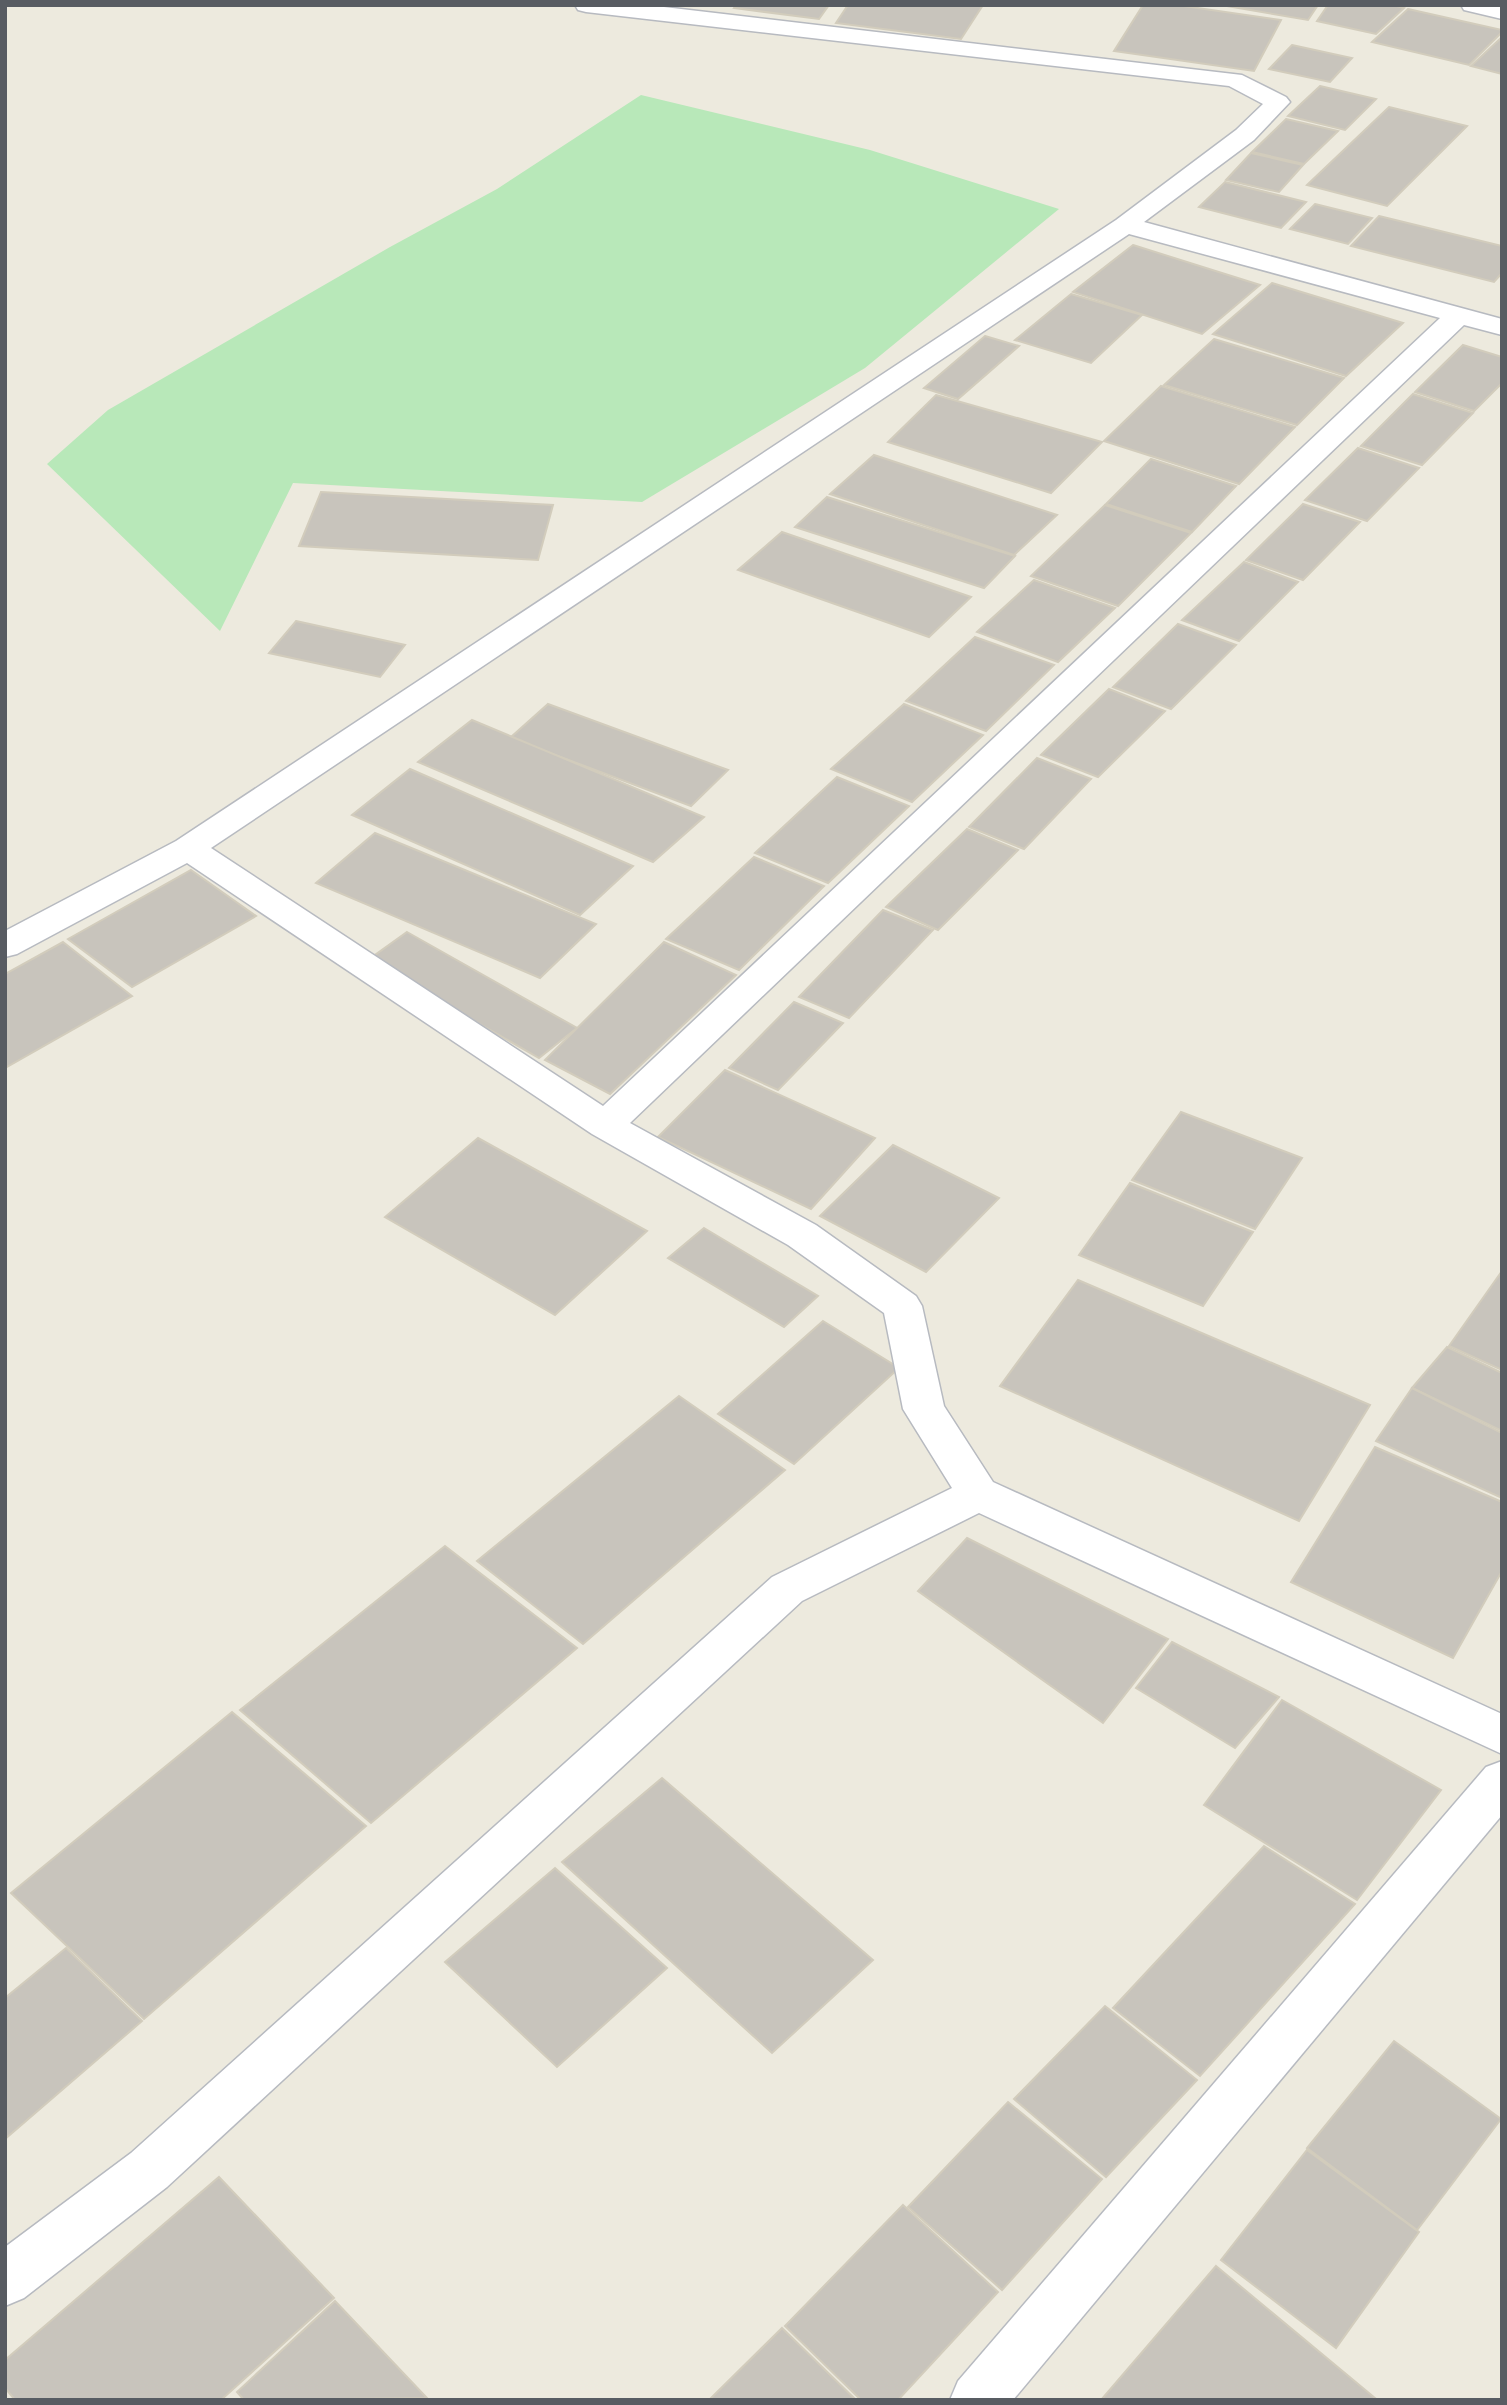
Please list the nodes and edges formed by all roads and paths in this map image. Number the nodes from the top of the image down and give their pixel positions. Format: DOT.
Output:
graph roads {
  1 [pos="586,5"];
  2 [pos="1472,5"];
  3 [pos="1502,12"];
  4 [pos="1125,225"];
  5 [pos="1459,315"];
  6 [pos="1502,327"];
  7 [pos="188,848"];
  8 [pos="5,946"];
  9 [pos="606,1125"];
  10 [pos="978,1494"];
  11 [pos="1502,1735"];
  12 [pos="1502,1781"];
  13 [pos="5,2280"];
  14 [pos="977,2400"];
  1 -- 4 [label="street"];
  2 -- 3 [label="street"];
  4 -- 5 [label="street"];
  4 -- 7 [label="street"];
  5 -- 6 [label="street"];
  5 -- 9 [label="street"];
  7 -- 8 [label="street"];
  7 -- 9 [label="street"];
  9 -- 10 [label="street"];
  10 -- 11 [label="street"];
  10 -- 13 [label="street"];
  12 -- 14 [label="street"];
}
